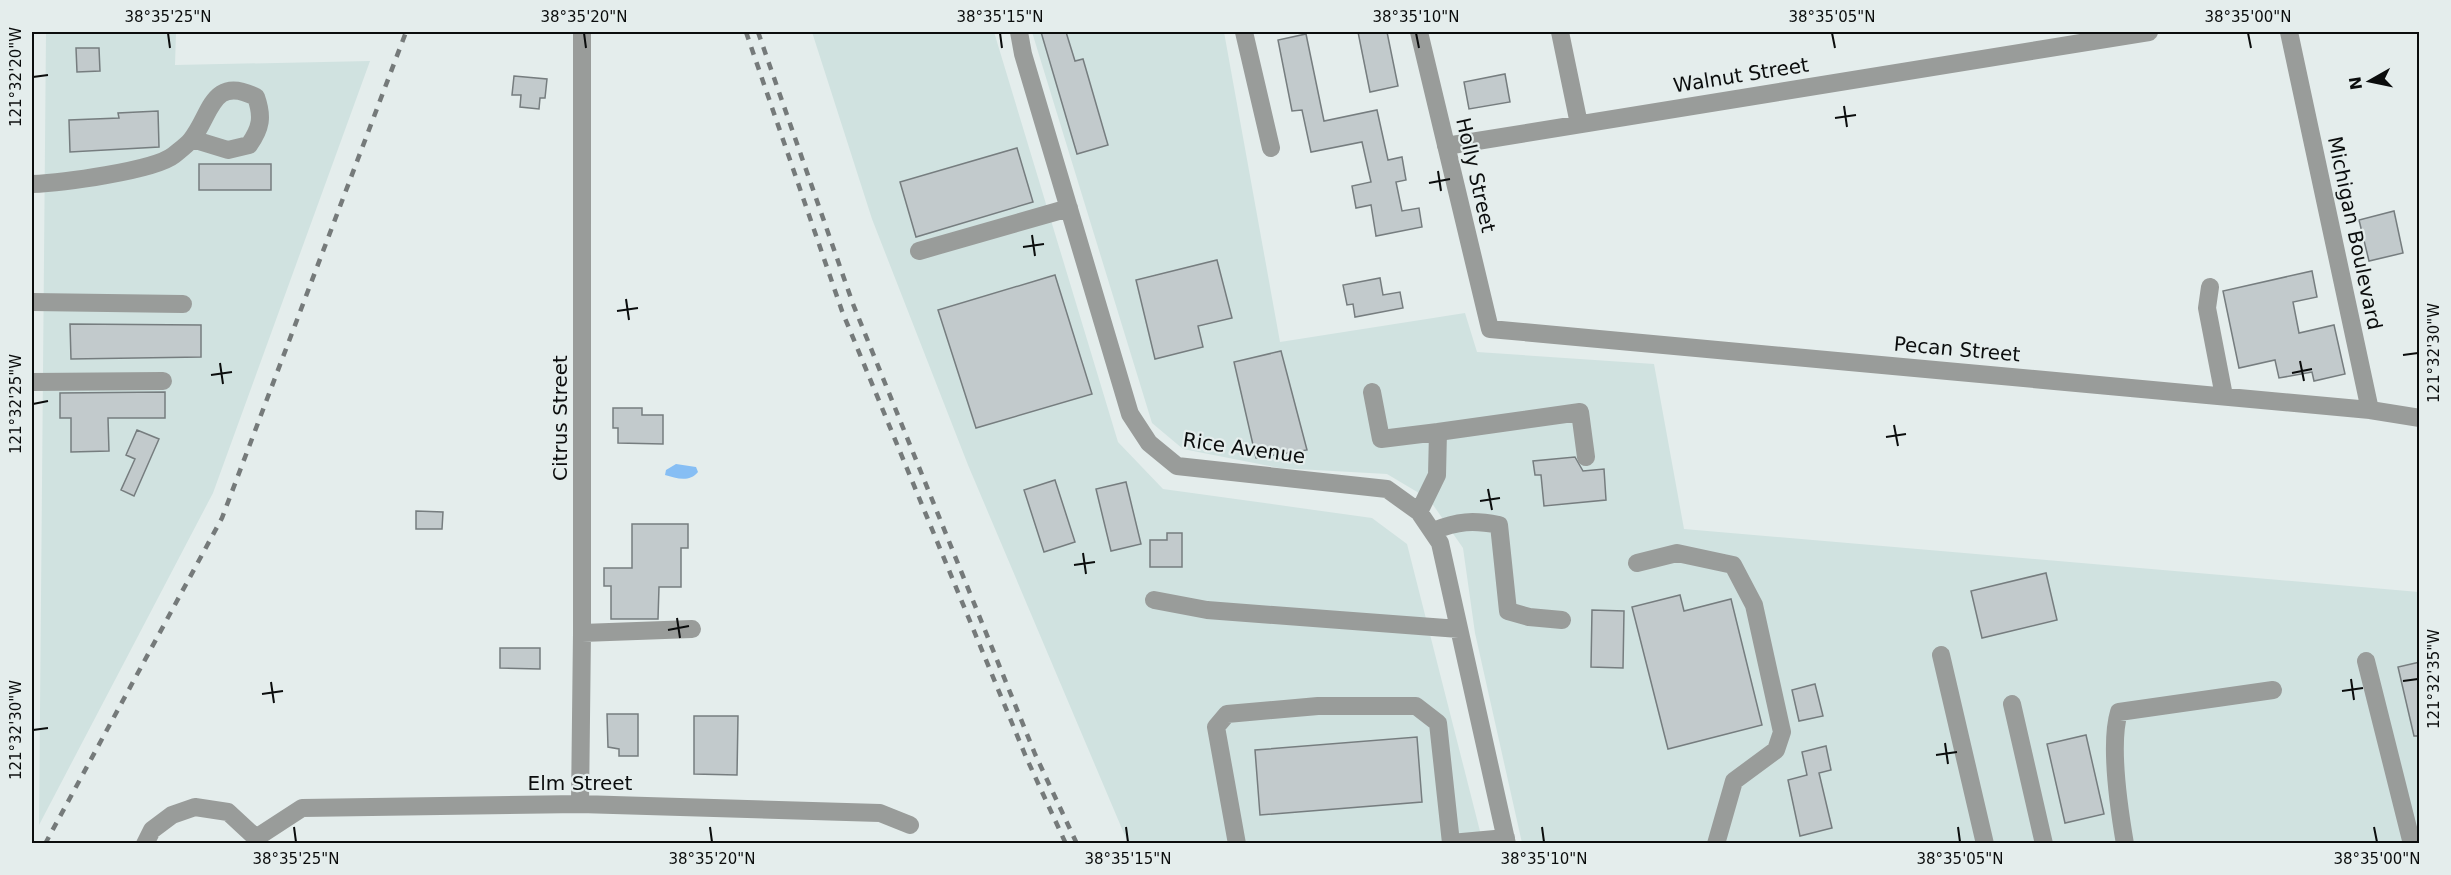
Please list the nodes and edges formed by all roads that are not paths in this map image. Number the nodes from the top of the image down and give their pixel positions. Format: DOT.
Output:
graph roads {
  1 [pos="582,32"];
  2 [pos="1018,32"];
  3 [pos="1244,32"];
  4 [pos="1419,32"];
  5 [pos="1560,32"];
  6 [pos="2150,32"];
  7 [pos="2289,32"];
  8 [pos="1579,124"];
  9 [pos="192,139"];
  10 [pos="1446,146"];
  11 [pos="1271,148"];
  12 [pos="32,184"];
  13 [pos="1069,208"];
  14 [pos="919,251"];
  15 [pos="2210,287"];
  16 [pos="32,303"];
  17 [pos="183,304"];
  18 [pos="1490,329"];
  19 [pos="163,381"];
  20 [pos="32,382"];
  21 [pos="1372,392"];
  22 [pos="2224,396"];
  23 [pos="2370,410"];
  24 [pos="2420,418"];
  25 [pos="1438,432"];
  26 [pos="1586,457"];
  27 [pos="1419,512"];
  28 [pos="1433,531"];
  29 [pos="1637,563"];
  30 [pos="1154,600"];
  31 [pos="1562,620"];
  32 [pos="692,628"];
  33 [pos="1459,629"];
  34 [pos="582,633"];
  35 [pos="1941,655"];
  36 [pos="2366,661"];
  37 [pos="2273,690"];
  38 [pos="2012,704"];
  39 [pos="580,804"];
  40 [pos="910,825"];
  41 [pos="255,841"];
  42 [pos="1507,841"];
  43 [pos="144,843"];
  44 [pos="1237,843"];
  45 [pos="1451,843"];
  46 [pos="1716,843"];
  47 [pos="1985,843"];
  48 [pos="2044,843"];
  49 [pos="2126,843"];
  50 [pos="2412,843"];
  1 -- 34 [label="street, Citrus Street"];
  2 -- 13 [label="street, Rice Avenue"];
  3 -- 11 [label="street"];
  4 -- 10 [label="street, Holly Street"];
  5 -- 8 [label="street"];
  6 -- 8 [label="street, Walnut Street"];
  7 -- 23 [label="street, Michigan Boulevard"];
  8 -- 10 [label="street, Walnut Street"];
  9 -- 12 [label="street"];
  10 -- 18 [label="street, Holly Street"];
  13 -- 14 [label="street"];
  13 -- 27 [label="street, Rice Avenue"];
  15 -- 22 [label="street"];
  16 -- 17 [label="street"];
  18 -- 22 [label="street, Pecan Street"];
  19 -- 20 [label="street"];
  21 -- 25 [label="street"];
  22 -- 23 [label="street, Pecan Street"];
  23 -- 24 [label="street, Pecan Street"];
  25 -- 26 [label="street"];
  25 -- 27 [label="street"];
  27 -- 28 [label="street, Rice Avenue"];
  28 -- 31 [label="street"];
  28 -- 33 [label="street, Rice Avenue"];
  29 -- 46 [label="street"];
  30 -- 33 [label="street"];
  32 -- 34 [label="street"];
  33 -- 42 [label="street, Rice Avenue"];
  34 -- 39 [label="street, Citrus Street"];
  35 -- 47 [label="street"];
  36 -- 50 [label="street"];
  37 -- 49 [label="street"];
  38 -- 48 [label="street"];
  39 -- 40 [label="street, Elm Street"];
  39 -- 41 [label="street, Elm Street"];
  41 -- 43 [label="street, Elm Street"];
  42 -- 45 [label="street"];
  44 -- 45 [label="street"];
}
